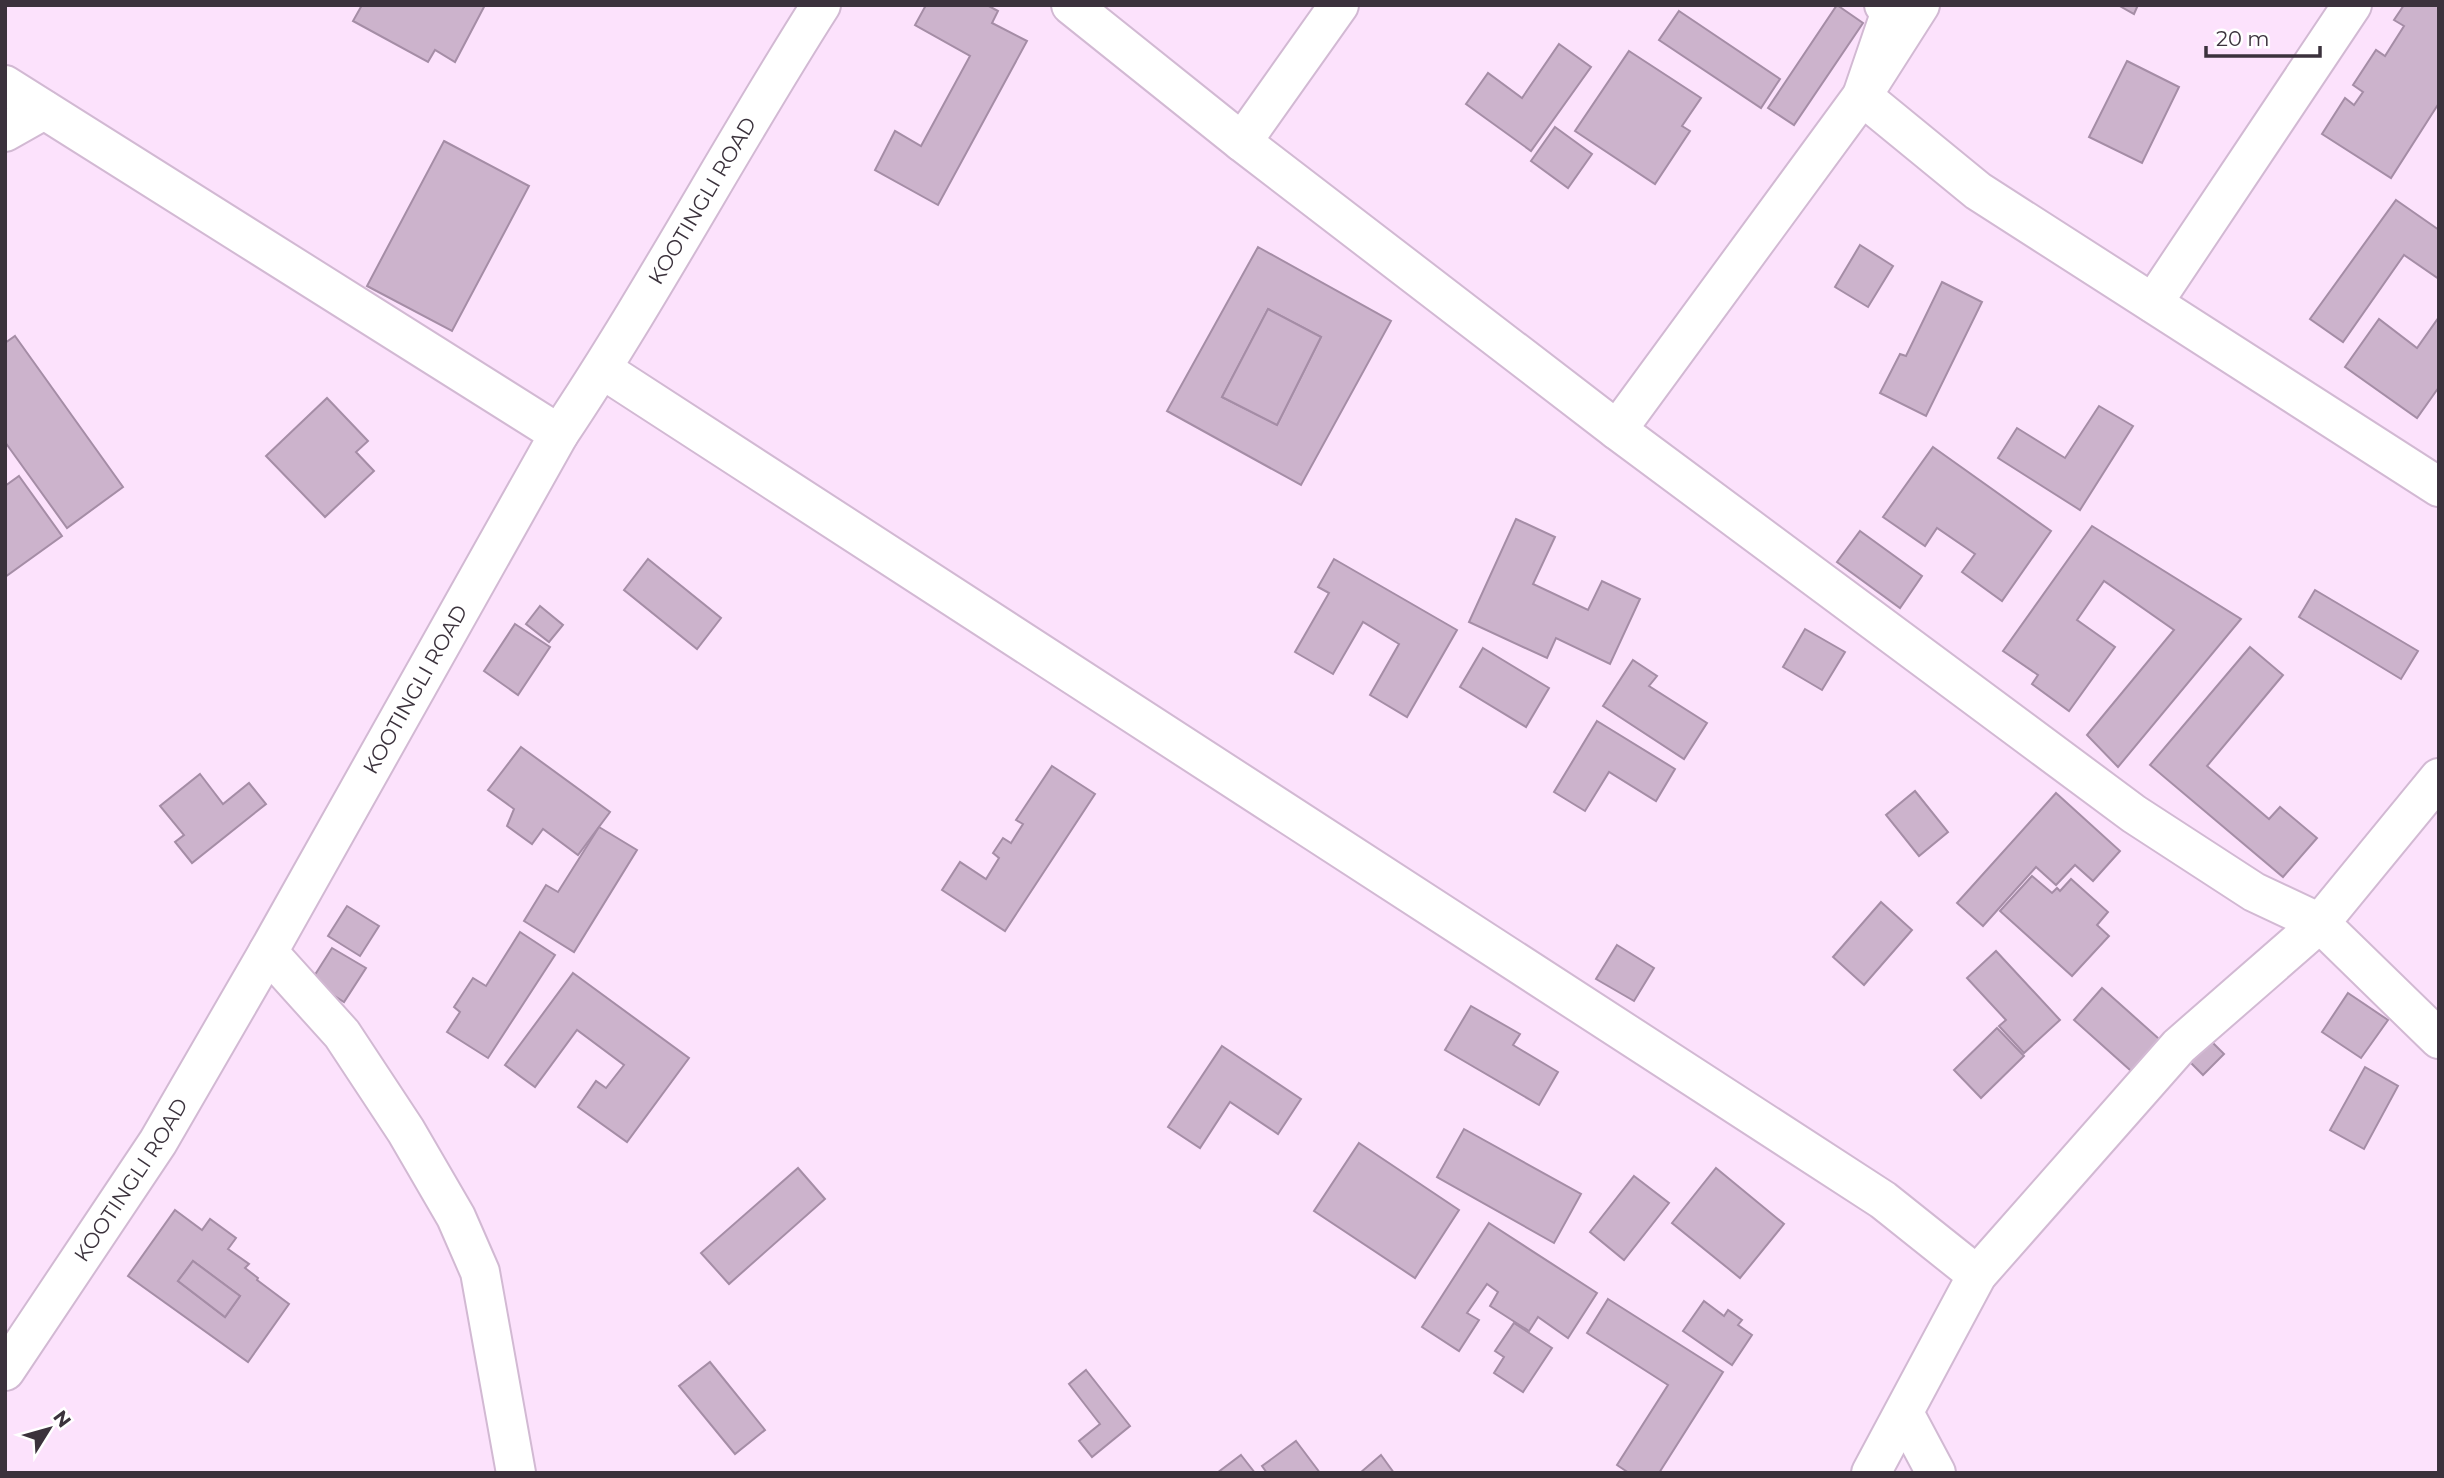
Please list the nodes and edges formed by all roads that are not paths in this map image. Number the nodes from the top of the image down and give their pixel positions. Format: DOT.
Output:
graph roads {
  1 [pos="821,5"];
  2 [pos="1072,5"];
  3 [pos="1339,5"];
  4 [pos="1884,5"];
  5 [pos="1920,5"];
  6 [pos="2352,5"];
  7 [pos="5,85"];
  8 [pos="1862,96"];
  9 [pos="44,110"];
  10 [pos="5,132"];
  11 [pos="1242,142"];
  12 [pos="2153,303"];
  13 [pos="602,369"];
  14 [pos="1617,430"];
  15 [pos="559,434"];
  16 [pos="2439,487"];
  17 [pos="2439,778"];
  18 [pos="2320,923"];
  19 [pos="268,952"];
  20 [pos="2439,1039"];
  21 [pos="1977,1275"];
  22 [pos="5,1371"];
  23 [pos="1904,1413"];
  24 [pos="516,1473"];
  25 [pos="1871,1473"];
  26 [pos="1936,1473"];
  1 -- 13 [label="street, KOOTINGLI ROAD"];
  2 -- 11 [label="street"];
  3 -- 11 [label="street"];
  4 -- 8 [label="street"];
  5 -- 8 [label="street"];
  6 -- 12 [label="street"];
  7 -- 9 [label="street"];
  8 -- 12 [label="street"];
  8 -- 14 [label="street"];
  9 -- 10 [label="street"];
  9 -- 15 [label="street"];
  11 -- 14 [label="street"];
  12 -- 16 [label="street"];
  13 -- 15 [label="street, KOOTINGLI ROAD"];
  13 -- 21 [label="street"];
  14 -- 18 [label="street"];
  15 -- 19 [label="street, KOOTINGLI ROAD"];
  17 -- 18 [label="street"];
  18 -- 20 [label="street"];
  18 -- 21 [label="street"];
  19 -- 22 [label="street, KOOTINGLI ROAD"];
  19 -- 24 [label="street"];
  21 -- 23 [label="street"];
  23 -- 25 [label="street"];
  23 -- 26 [label="street"];
}
